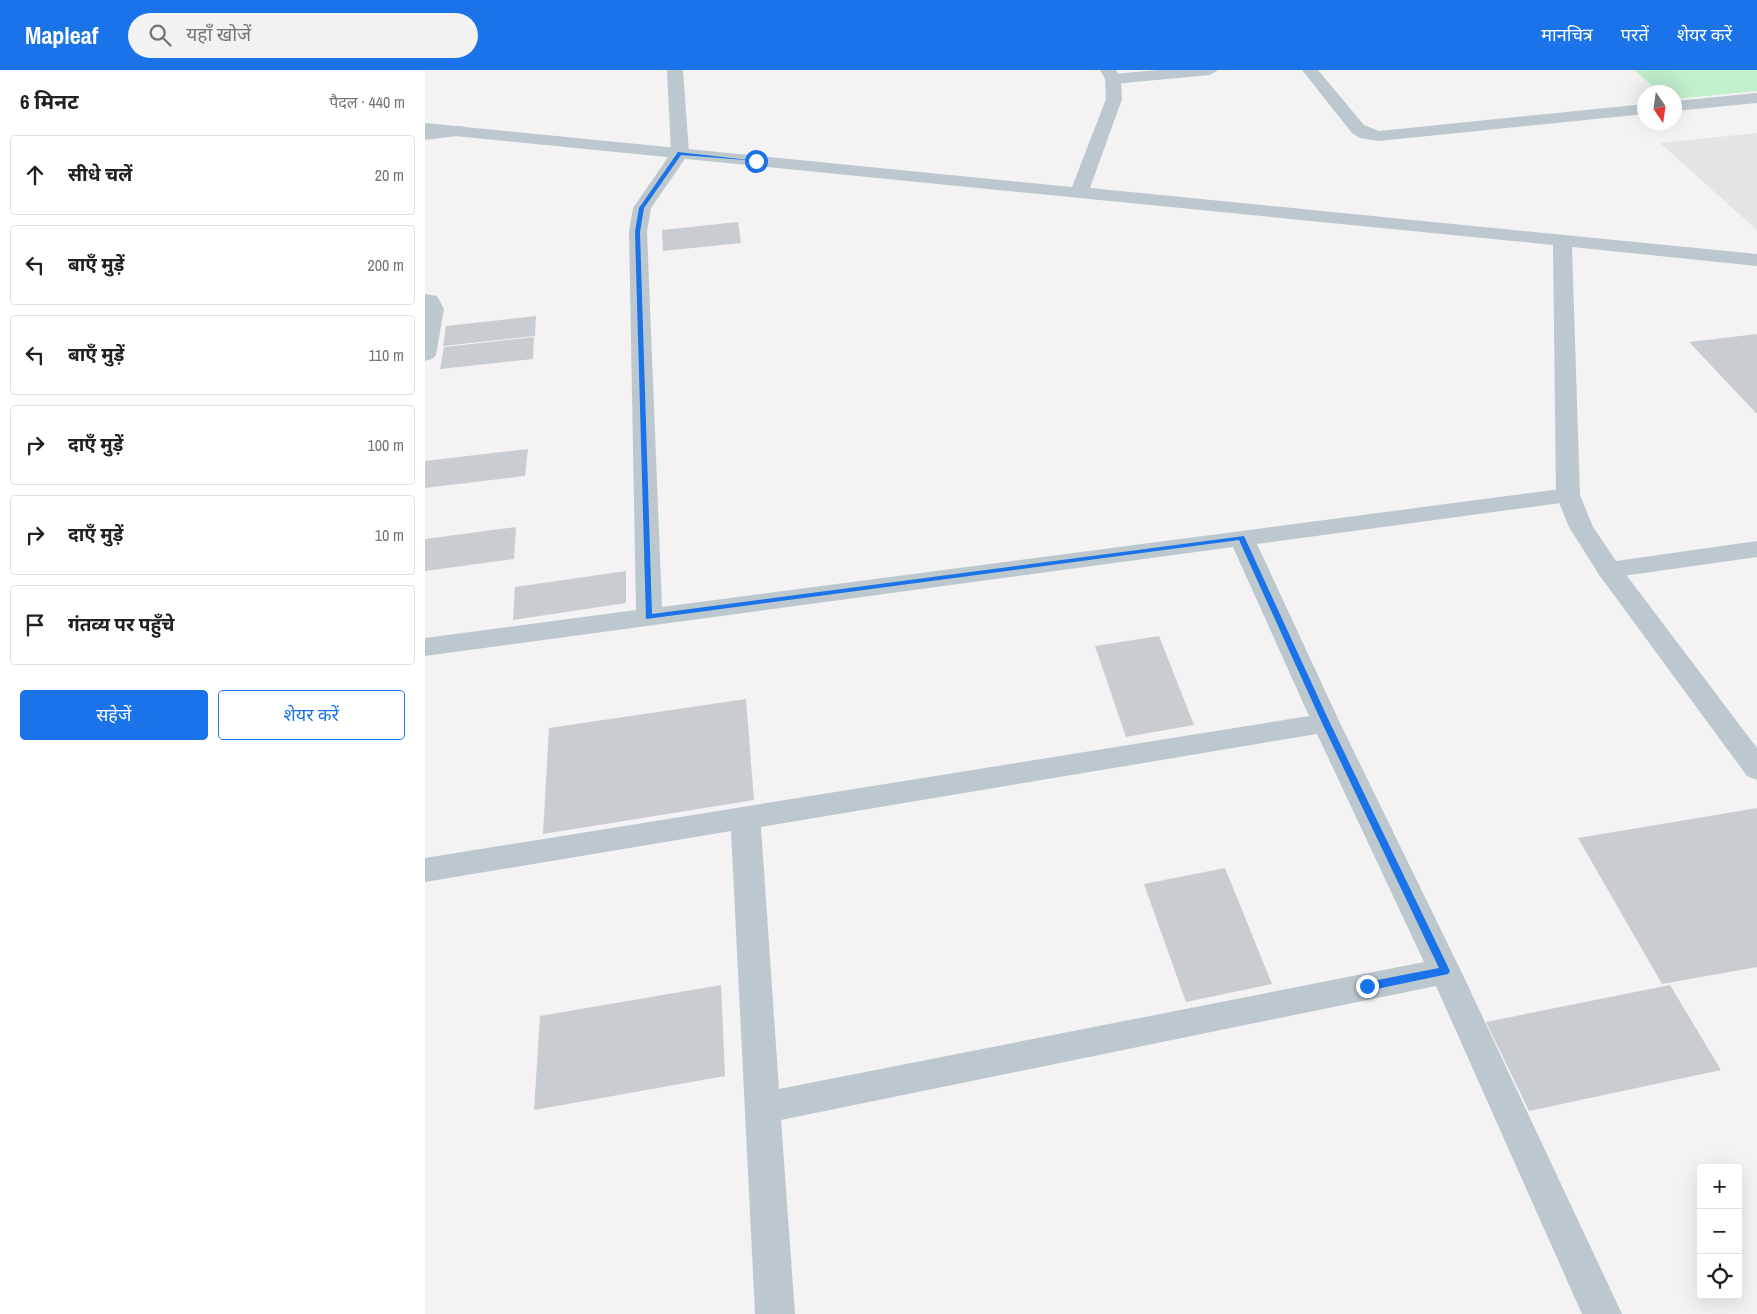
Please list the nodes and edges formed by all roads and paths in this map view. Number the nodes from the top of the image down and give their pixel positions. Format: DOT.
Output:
graph roads {
  1 [pos="675,70"];
  2 [pos="1209,70"];
  3 [pos="1310,70"];
  4 [pos="1110,75"];
  5 [pos="1757,98"];
  6 [pos="1682,105"];
  7 [pos="1637,110"];
  8 [pos="425,128"];
  9 [pos="459,131"];
  10 [pos="425,135"];
  11 [pos="680,153"];
  12 [pos="1079,193"];
  13 [pos="1562,241"];
  14 [pos="1757,260"];
  15 [pos="425,300"];
  16 [pos="425,355"];
  17 [pos="1569,496"];
  18 [pos="1241,537"];
  19 [pos="1757,549"];
  20 [pos="1609,570"];
  21 [pos="649,618"];
  22 [pos="425,647"];
  23 [pos="1326,723"];
  24 [pos="1757,769"];
  25 [pos="745,818"];
  26 [pos="425,870"];
  27 [pos="1445,971"];
  28 [pos="762,1108"];
  29 [pos="775,1314"];
  30 [pos="1602,1314"];
  1 -- 11 [label="street"];
  2 -- 4 [label="street"];
  3 -- 7 [label="street"];
  4 -- 12 [label="street"];
  5 -- 6 [label="street"];
  8 -- 9 [label="street"];
  9 -- 10 [label="street"];
  9 -- 11 [label="street"];
  11 -- 12 [label="street"];
  11 -- 21 [label="street"];
  12 -- 13 [label="street"];
  13 -- 14 [label="street"];
  13 -- 17 [label="street"];
  15 -- 16 [label="street"];
  17 -- 18 [label="street"];
  17 -- 20 [label="street"];
  18 -- 21 [label="street"];
  18 -- 23 [label="street"];
  19 -- 20 [label="street"];
  20 -- 24 [label="street"];
  21 -- 22 [label="street"];
  23 -- 25 [label="street"];
  23 -- 27 [label="street"];
  25 -- 26 [label="street"];
  25 -- 28 [label="street"];
  27 -- 28 [label="street"];
  27 -- 30 [label="street"];
  28 -- 29 [label="street"];
}
